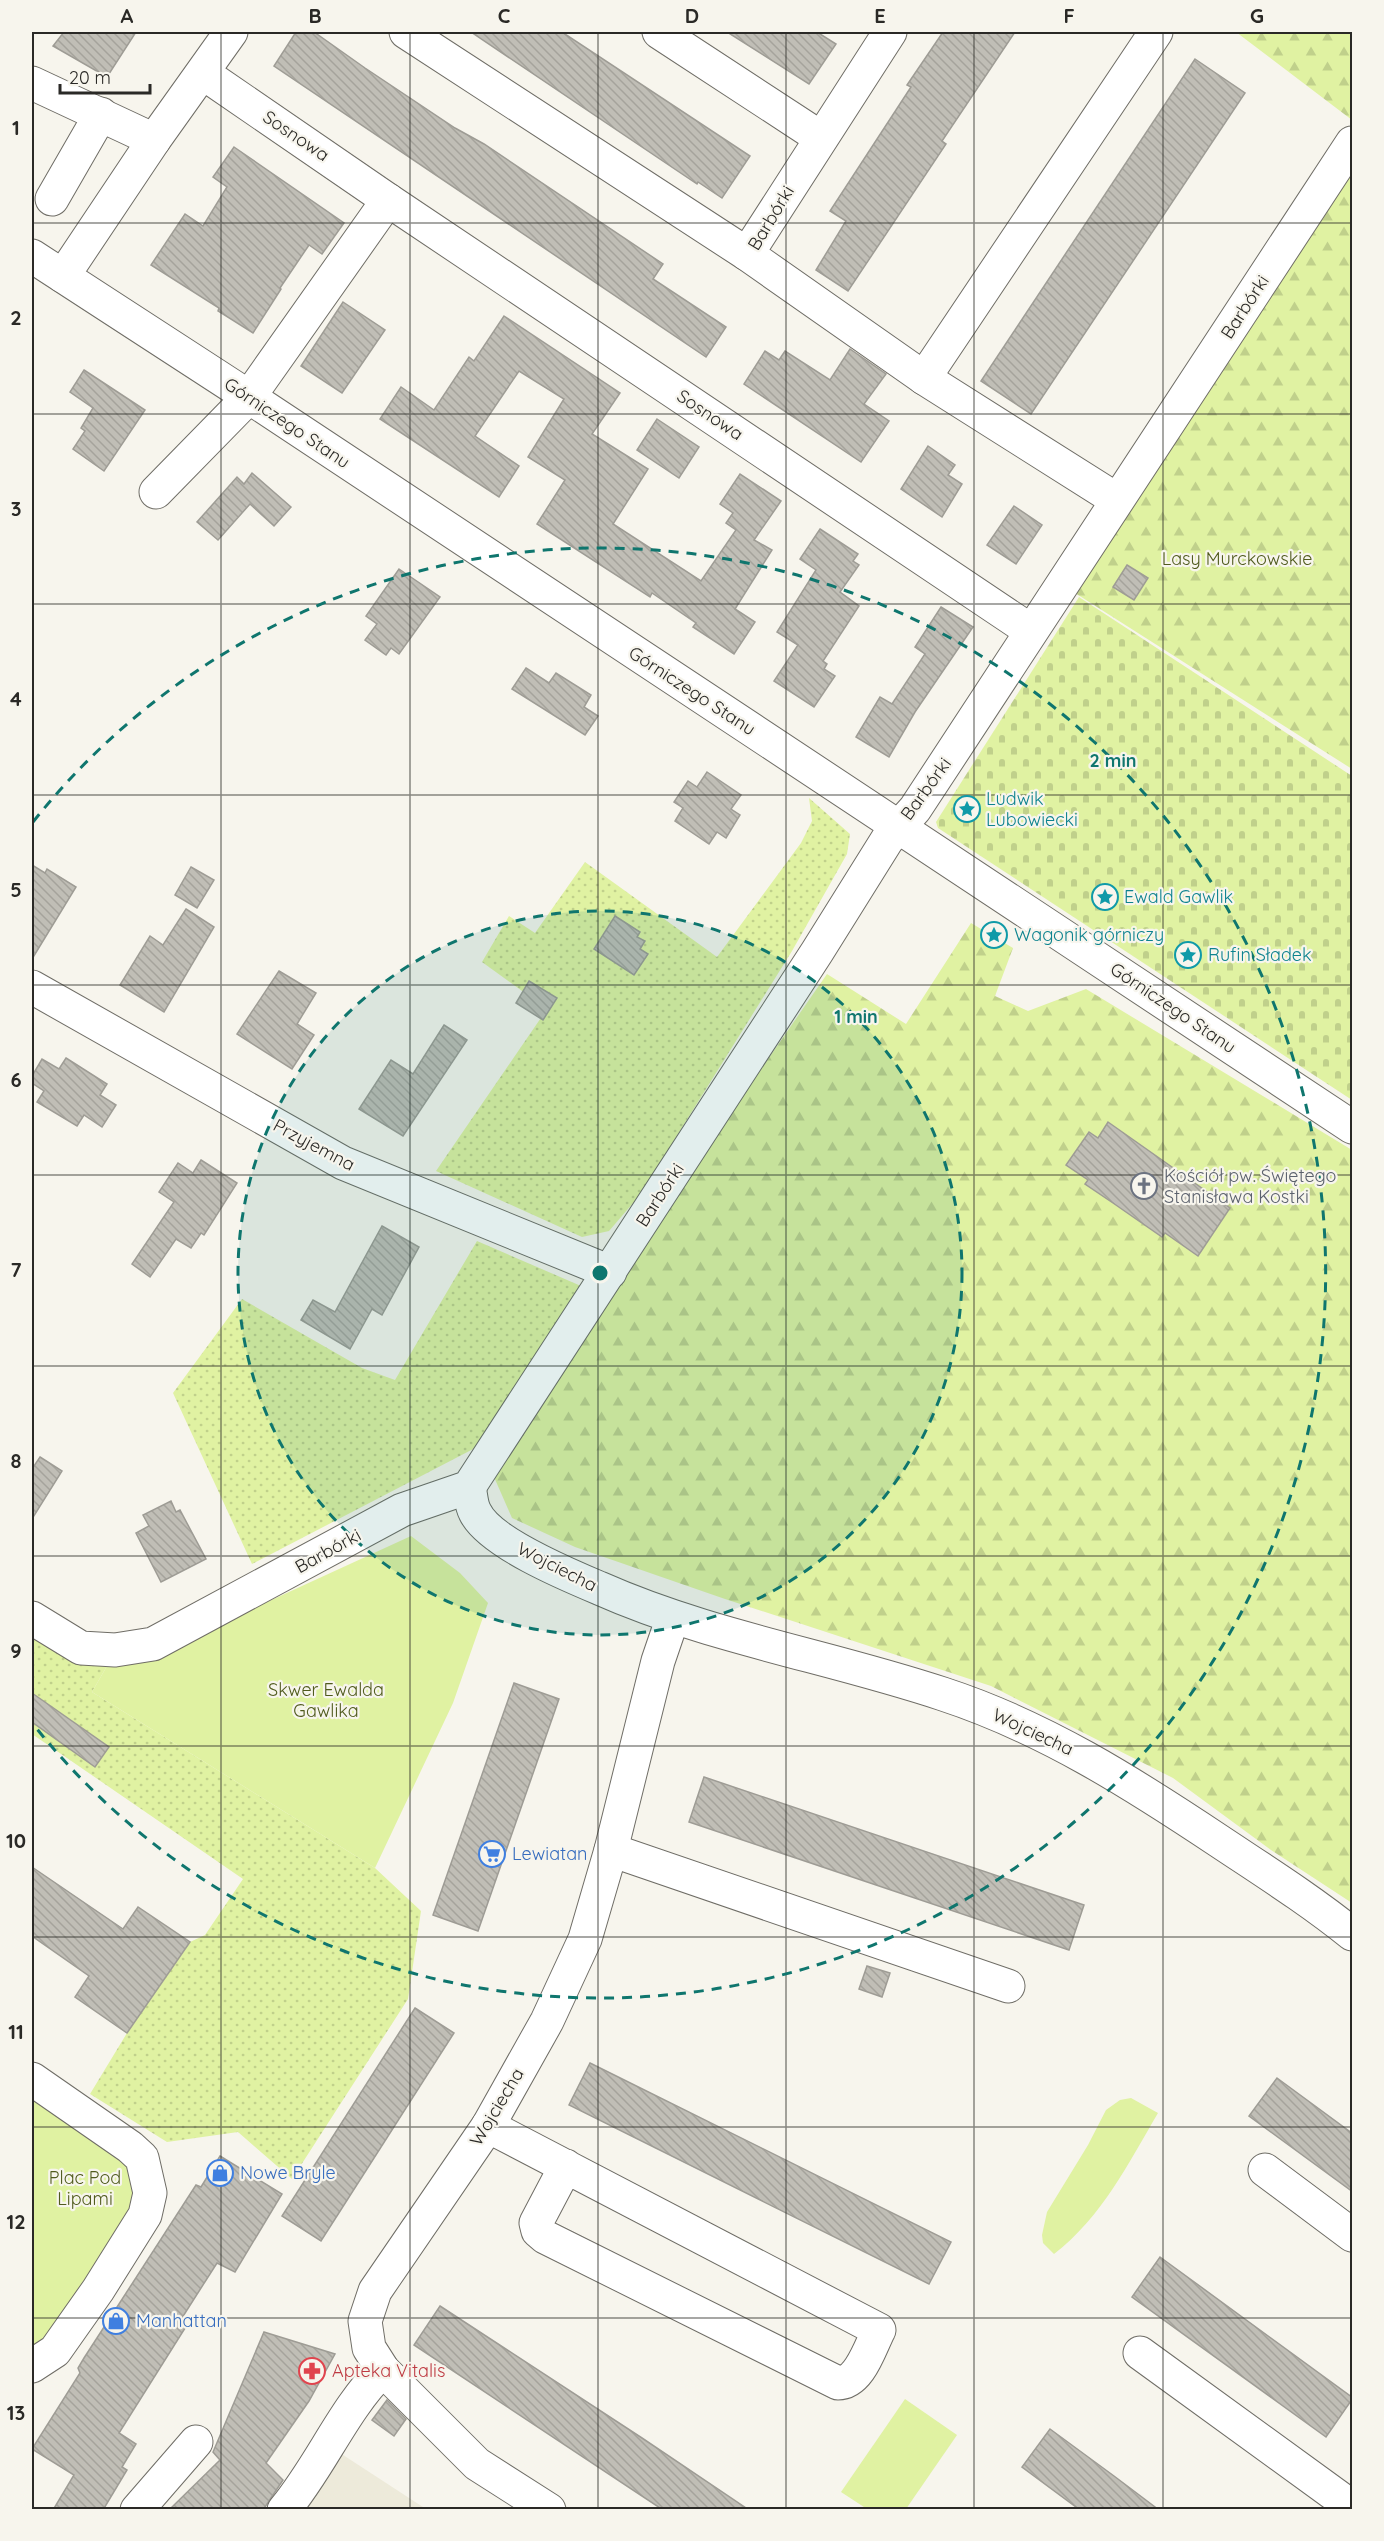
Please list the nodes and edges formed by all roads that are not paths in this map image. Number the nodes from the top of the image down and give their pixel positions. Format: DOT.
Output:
graph roads {
  1 [pos="406,32"];
  2 [pos="659,32"];
  3 [pos="890,32"];
  4 [pos="1156,32"];
  5 [pos="223,34"];
  6 [pos="203,73"];
  7 [pos="32,83"];
  8 [pos="101,114"];
  9 [pos="821,138"];
  10 [pos="154,140"];
  11 [pos="1353,143"];
  12 [pos="52,199"];
  13 [pos="388,200"];
  14 [pos="747,254"];
  15 [pos="32,256"];
  16 [pos="63,276"];
  17 [pos="924,378"];
  18 [pos="249,397"];
  19 [pos="156,492"];
  20 [pos="1117,500"];
  21 [pos="1031,631"];
  22 [pos="898,827"];
  23 [pos="32,987"];
  24 [pos="1353,1127"];
  25 [pos="610,1272"];
  26 [pos="469,1487"];
  27 [pos="674,1617"];
  28 [pos="32,1618"];
  29 [pos="611,1850"];
  30 [pos="1353,1934"];
  31 [pos="1008,1986"];
  32 [pos="32,2079"];
  33 [pos="488,2126"];
  34 [pos="566,2166"];
  35 [pos="1265,2170"];
  36 [pos="1353,2235"];
  37 [pos="1140,2353"];
  38 [pos="32,2366"];
  39 [pos="384,2370"];
  40 [pos="196,2442"];
  41 [pos="1353,2507"];
  42 [pos="137,2510"];
  43 [pos="284,2510"];
  44 [pos="549,2510"];
  1 -- 14 [label="street"];
  2 -- 9 [label="street"];
  3 -- 9 [label="street, Barbórki"];
  4 -- 17 [label="street"];
  5 -- 6 [label="street"];
  6 -- 10 [label="street"];
  6 -- 13 [label="street, Sosnowa"];
  7 -- 8 [label="street"];
  8 -- 10 [label="street"];
  8 -- 12 [label="street"];
  9 -- 14 [label="street, Barbórki"];
  10 -- 16 [label="street"];
  11 -- 20 [label="street, Barbórki"];
  13 -- 18 [label="street"];
  13 -- 21 [label="street, Sosnowa"];
  14 -- 17 [label="street, Barbórki"];
  15 -- 16 [label="street, Górniczego Stanu"];
  16 -- 18 [label="street, Górniczego Stanu"];
  17 -- 20 [label="street, Barbórki"];
  18 -- 19 [label="street"];
  18 -- 22 [label="street, Górniczego Stanu"];
  20 -- 21 [label="street, Barbórki"];
  21 -- 22 [label="street, Barbórki"];
  22 -- 24 [label="street, Górniczego Stanu"];
  22 -- 25 [label="street, Barbórki"];
  23 -- 25 [label="street, Przyjemna"];
  25 -- 26 [label="street, Barbórki"];
  26 -- 27 [label="street, Wojciecha"];
  26 -- 28 [label="street, Barbórki"];
  27 -- 29 [label="street, Wojciecha"];
  27 -- 30 [label="street, Wojciecha"];
  29 -- 31 [label="street"];
  29 -- 33 [label="street, Wojciecha"];
  32 -- 38 [label="street"];
  33 -- 34 [label="street"];
  33 -- 39 [label="street, Wojciecha"];
  34 -- 34 [label="street"];
  35 -- 36 [label="street"];
  37 -- 41 [label="street"];
  39 -- 43 [label="street"];
  39 -- 44 [label="street, Wojciecha"];
  40 -- 42 [label="street"];
}
